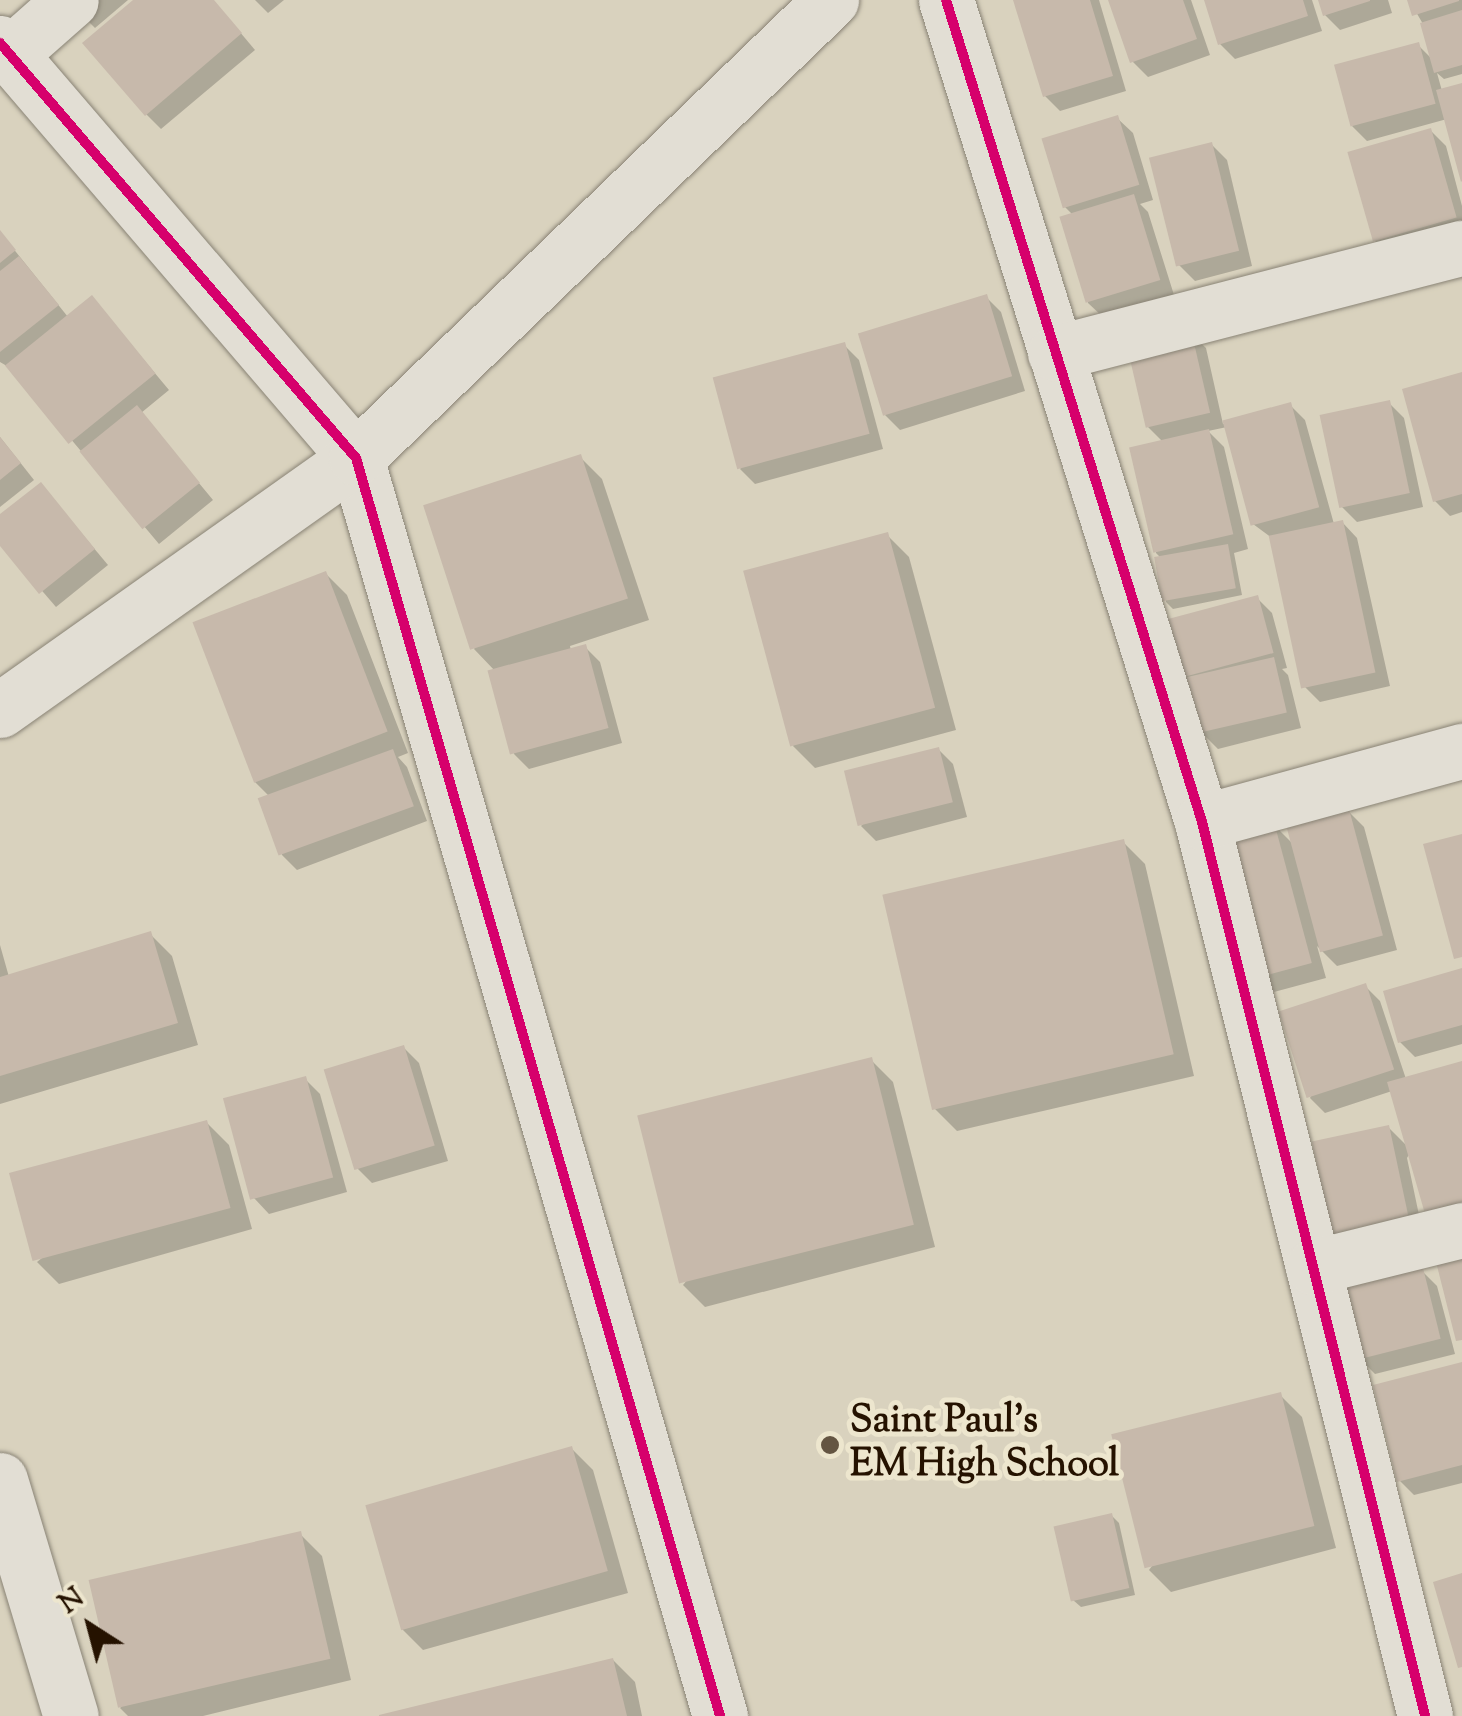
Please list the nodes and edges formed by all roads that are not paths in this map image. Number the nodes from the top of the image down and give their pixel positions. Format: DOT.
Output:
graph roads {
  1 [pos="71,0"];
  2 [pos="831,0"];
  3 [pos="946,0"];
  4 [pos="5,48"];
  5 [pos="1462,248"];
  6 [pos="1055,353"];
  7 [pos="356,458"];
  8 [pos="2,704"];
  9 [pos="1462,751"];
  10 [pos="1202,822"];
  11 [pos="1462,1230"];
  12 [pos="1313,1268"];
  13 [pos="0,1480"];
  14 [pos="1462,1711"];
  15 [pos="70,1716"];
  16 [pos="720,1716"];
  17 [pos="1425,1716"];
  18 [pos="1446,1716"];
  1 -- 4 [label="street"];
  2 -- 7 [label="street"];
  3 -- 6 [label="street"];
  4 -- 7 [label="street"];
  5 -- 6 [label="street"];
  6 -- 10 [label="street"];
  7 -- 8 [label="street"];
  7 -- 16 [label="street"];
  9 -- 10 [label="street"];
  10 -- 12 [label="street"];
  11 -- 12 [label="street"];
  12 -- 17 [label="street"];
  13 -- 15 [label="street"];
  14 -- 18 [label="street"];
}
